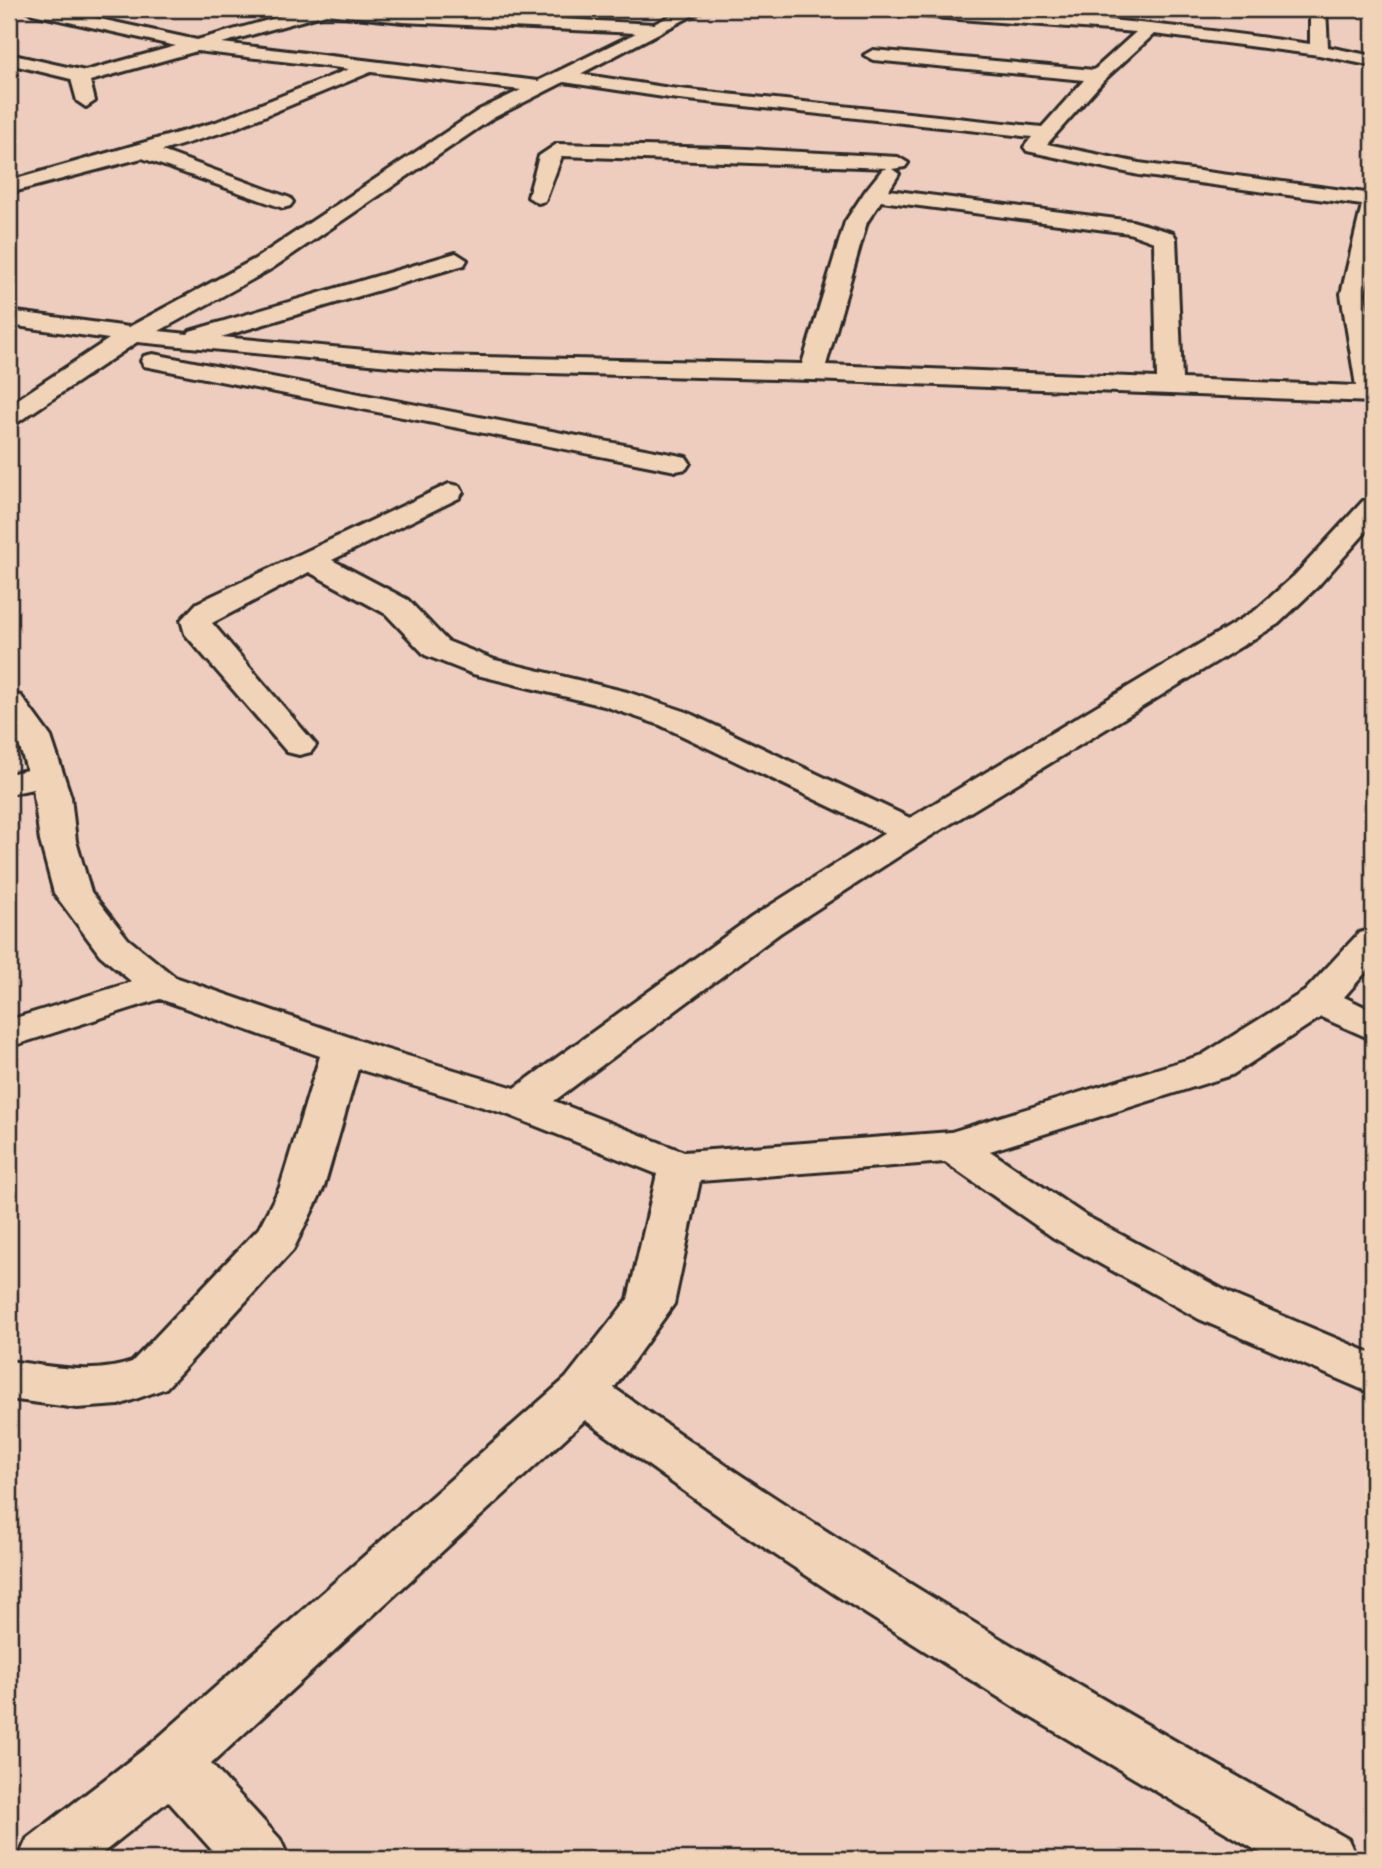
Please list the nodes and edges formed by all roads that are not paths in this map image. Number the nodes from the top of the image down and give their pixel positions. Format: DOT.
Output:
graph roads {
  1 [pos="33,9"];
  2 [pos="326,9"];
  3 [pos="519,9"];
  4 [pos="697,9"];
  5 [pos="892,9"];
  6 [pos="1318,9"];
  7 [pos="293,12"];
  8 [pos="1114,17"];
  9 [pos="504,21"];
  10 [pos="1150,28"];
  11 [pos="657,30"];
  12 [pos="200,46"];
  13 [pos="1319,50"];
  14 [pos="873,55"];
  15 [pos="9,59"];
  16 [pos="1373,61"];
  17 [pos="368,68"];
  18 [pos="1098,76"];
  19 [pos="565,77"];
  20 [pos="82,78"];
  21 [pos="544,87"];
  22 [pos="86,103"];
  23 [pos="945,122"];
  24 [pos="1046,132"];
  25 [pos="142,151"];
  26 [pos="898,163"];
  27 [pos="9,187"];
  28 [pos="873,194"];
  29 [pos="538,197"];
  30 [pos="283,201"];
  31 [pos="1373,201"];
  32 [pos="456,260"];
  33 [pos="9,318"];
  34 [pos="130,336"];
  35 [pos="180,341"];
  36 [pos="106,352"];
  37 [pos="812,372"];
  38 [pos="1170,387"];
  39 [pos="1372,394"];
  40 [pos="9,416"];
  41 [pos="676,463"];
  42 [pos="449,492"];
  43 [pos="1373,507"];
  44 [pos="311,561"];
  45 [pos="9,703"];
  46 [pos="299,745"];
  47 [pos="47,776"];
  48 [pos="9,784"];
  49 [pos="911,832"];
  50 [pos="1373,941"];
  51 [pos="161,985"];
  52 [pos="1319,1000"];
  53 [pos="1373,1027"];
  54 [pos="9,1034"];
  55 [pos="344,1049"];
  56 [pos="521,1104"];
  57 [pos="953,1147"];
  58 [pos="681,1167"];
  59 [pos="1373,1375"];
  60 [pos="9,1380"];
  61 [pos="583,1392"];
  62 [pos="172,1763"];
  63 [pos="48,1859"];
  64 [pos="259,1859"];
  65 [pos="1327,1859"];
  1 -- 12 [label="street"];
  2 -- 7 [label="street"];
  2 -- 9 [label="street"];
  3 -- 9 [label="street"];
  4 -- 11 [label="street"];
  5 -- 8 [label="street"];
  6 -- 13 [label="street"];
  7 -- 12 [label="street"];
  8 -- 10 [label="street"];
  9 -- 11 [label="street"];
  10 -- 13 [label="street"];
  10 -- 18 [label="street"];
  11 -- 19 [label="street"];
  12 -- 17 [label="street"];
  12 -- 20 [label="street"];
  13 -- 16 [label="street"];
  14 -- 18 [label="street"];
  15 -- 20 [label="street"];
  17 -- 21 [label="street"];
  17 -- 25 [label="street"];
  18 -- 24 [label="street"];
  19 -- 21 [label="street"];
  19 -- 23 [label="street"];
  20 -- 22 [label="street"];
  21 -- 34 [label="street"];
  23 -- 24 [label="street"];
  23 -- 26 [label="street"];
  24 -- 31 [label="street"];
  25 -- 27 [label="street"];
  25 -- 30 [label="street"];
  26 -- 28 [label="street"];
  26 -- 29 [label="street"];
  28 -- 37 [label="street"];
  28 -- 38 [label="street"];
  31 -- 39 [label="street"];
  32 -- 35 [label="street"];
  33 -- 34 [label="street"];
  34 -- 35 [label="street"];
  34 -- 36 [label="street"];
  35 -- 37 [label="street"];
  36 -- 40 [label="street"];
  36 -- 41 [label="street"];
  37 -- 38 [label="street"];
  38 -- 39 [label="street"];
  42 -- 44 [label="street"];
  43 -- 49 [label="street"];
  44 -- 46 [label="street"];
  44 -- 49 [label="street"];
  45 -- 47 [label="street"];
  47 -- 48 [label="street"];
  47 -- 51 [label="street"];
  49 -- 56 [label="street"];
  50 -- 52 [label="street"];
  51 -- 54 [label="street"];
  51 -- 55 [label="street"];
  52 -- 53 [label="street"];
  52 -- 57 [label="street"];
  55 -- 56 [label="street"];
  55 -- 60 [label="street"];
  56 -- 58 [label="street"];
  57 -- 58 [label="street"];
  57 -- 59 [label="street"];
  58 -- 61 [label="street"];
  61 -- 62 [label="street"];
  61 -- 65 [label="street"];
  62 -- 63 [label="street"];
  62 -- 64 [label="street"];
}
